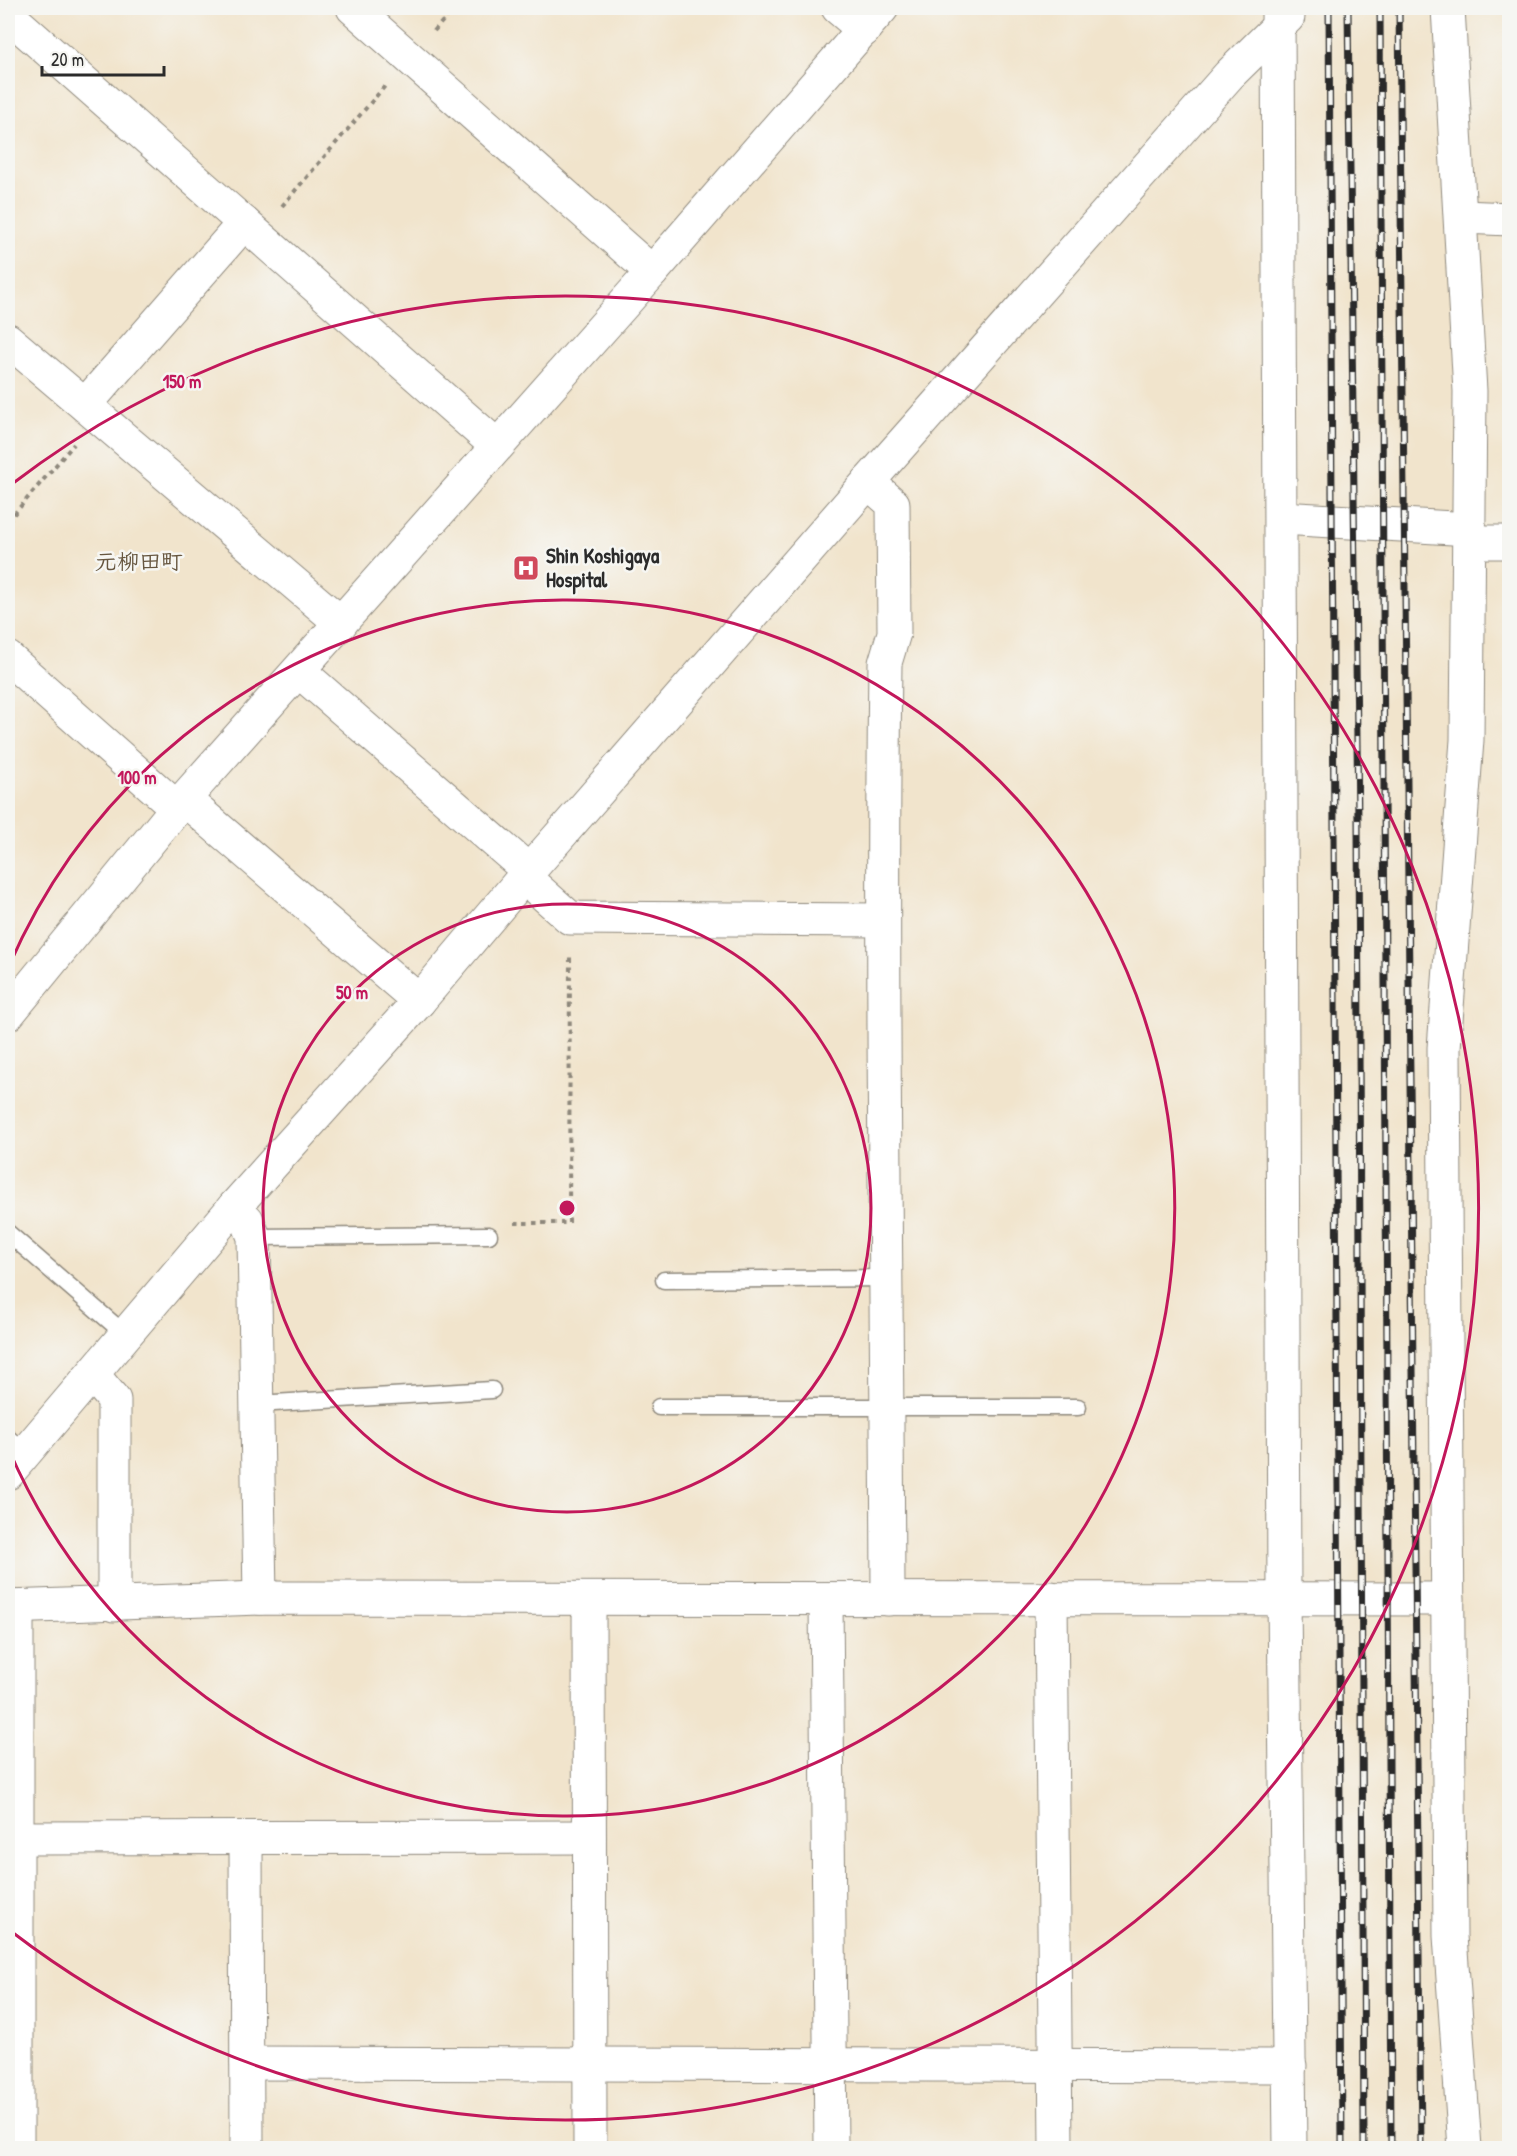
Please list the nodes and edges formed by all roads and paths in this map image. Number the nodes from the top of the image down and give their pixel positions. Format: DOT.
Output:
graph roads {
  1 [pos="12,8"];
  2 [pos="353,8"];
  3 [pos="454,8"];
  4 [pos="838,8"];
  5 [pos="1448,8"];
  6 [pos="8,14"];
  7 [pos="1285,14"];
  8 [pos="873,19"];
  9 [pos="411,58"];
  10 [pos="1462,217"];
  11 [pos="1509,219"];
  12 [pos="250,229"];
  13 [pos="652,272"];
  14 [pos="8,340"];
  15 [pos="91,411"];
  16 [pos="497,446"];
  17 [pos="868,482"];
  18 [pos="1281,518"];
  19 [pos="8,521"];
  20 [pos="1470,535"];
  21 [pos="1509,542"];
  22 [pos="341,623"];
  23 [pos="8,658"];
  24 [pos="299,671"];
  25 [pos="181,803"];
  26 [pos="526,874"];
  27 [pos="570,918"];
  28 [pos="881,920"];
  29 [pos="419,1001"];
  30 [pos="8,1014"];
  31 [pos="234,1207"];
  32 [pos="8,1233"];
  33 [pos="489,1235"];
  34 [pos="254,1237"];
  35 [pos="887,1278"];
  36 [pos="664,1280"];
  37 [pos="127,1336"];
  38 [pos="93,1375"];
  39 [pos="492,1390"];
  40 [pos="257,1404"];
  41 [pos="887,1406"];
  42 [pos="659,1407"];
  43 [pos="1078,1407"];
  44 [pos="13,1454"];
  45 [pos="261,1598"];
  46 [pos="1051,1598"];
  47 [pos="1284,1598"];
  48 [pos="589,1599"];
  49 [pos="826,1599"];
  50 [pos="888,1599"];
  51 [pos="1448,1599"];
  52 [pos="114,1605"];
  53 [pos="12,1607"];
  54 [pos="589,1837"];
  55 [pos="17,1838"];
  56 [pos="246,1840"];
  57 [pos="12,2002"];
  58 [pos="247,2063"];
  59 [pos="590,2064"];
  60 [pos="831,2065"];
  61 [pos="1055,2066"];
  62 [pos="1290,2066"];
  63 [pos="17,2148"];
  64 [pos="247,2148"];
  65 [pos="590,2148"];
  66 [pos="831,2148"];
  67 [pos="1056,2148"];
  68 [pos="1290,2148"];
  69 [pos="1465,2148"];
  1 -- 6 [label="street"];
  2 -- 9 [label="street"];
  3 -- 9 [label="path"];
  4 -- 8 [label="street"];
  5 -- 10 [label="street"];
  6 -- 12 [label="street"];
  7 -- 17 [label="street"];
  7 -- 18 [label="street"];
  8 -- 13 [label="street"];
  9 -- 12 [label="path"];
  9 -- 13 [label="street"];
  10 -- 11 [label="street"];
  10 -- 20 [label="street"];
  12 -- 15 [label="street"];
  12 -- 16 [label="street"];
  13 -- 16 [label="street"];
  14 -- 15 [label="street"];
  15 -- 19 [label="path"];
  15 -- 22 [label="street"];
  16 -- 22 [label="street"];
  17 -- 26 [label="street"];
  17 -- 28 [label="street"];
  18 -- 20 [label="street"];
  18 -- 47 [label="street"];
  20 -- 21 [label="street"];
  20 -- 51 [label="street"];
  22 -- 24 [label="street"];
  23 -- 25 [label="street"];
  24 -- 25 [label="street"];
  24 -- 26 [label="street"];
  25 -- 29 [label="street"];
  25 -- 30 [label="street"];
  26 -- 27 [label="street"];
  26 -- 29 [label="street"];
  27 -- 28 [label="street"];
  27 -- 33 [label="path"];
  28 -- 35 [label="street"];
  29 -- 31 [label="street"];
  31 -- 34 [label="street"];
  31 -- 37 [label="street"];
  32 -- 37 [label="lane"];
  33 -- 34 [label="lane"];
  34 -- 40 [label="street"];
  35 -- 36 [label="lane"];
  35 -- 41 [label="street"];
  37 -- 38 [label="street"];
  38 -- 44 [label="street"];
  38 -- 52 [label="street"];
  39 -- 40 [label="lane"];
  40 -- 45 [label="street"];
  41 -- 42 [label="lane"];
  41 -- 43 [label="lane"];
  41 -- 50 [label="street"];
  45 -- 48 [label="street"];
  45 -- 52 [label="street"];
  46 -- 47 [label="street"];
  46 -- 50 [label="street"];
  46 -- 61 [label="street"];
  47 -- 51 [label="street"];
  47 -- 62 [label="street"];
  48 -- 49 [label="street"];
  48 -- 54 [label="street"];
  49 -- 50 [label="street"];
  49 -- 60 [label="street"];
  51 -- 69 [label="street"];
  52 -- 53 [label="street"];
  53 -- 55 [label="street"];
  54 -- 56 [label="street"];
  54 -- 59 [label="street"];
  55 -- 56 [label="street"];
  55 -- 57 [label="street"];
  56 -- 58 [label="street"];
  57 -- 63 [label="street"];
  58 -- 59 [label="street"];
  58 -- 64 [label="street"];
  59 -- 60 [label="street"];
  59 -- 65 [label="street"];
  60 -- 61 [label="street"];
  60 -- 66 [label="street"];
  61 -- 62 [label="street"];
  61 -- 67 [label="street"];
  62 -- 68 [label="street"];
}
